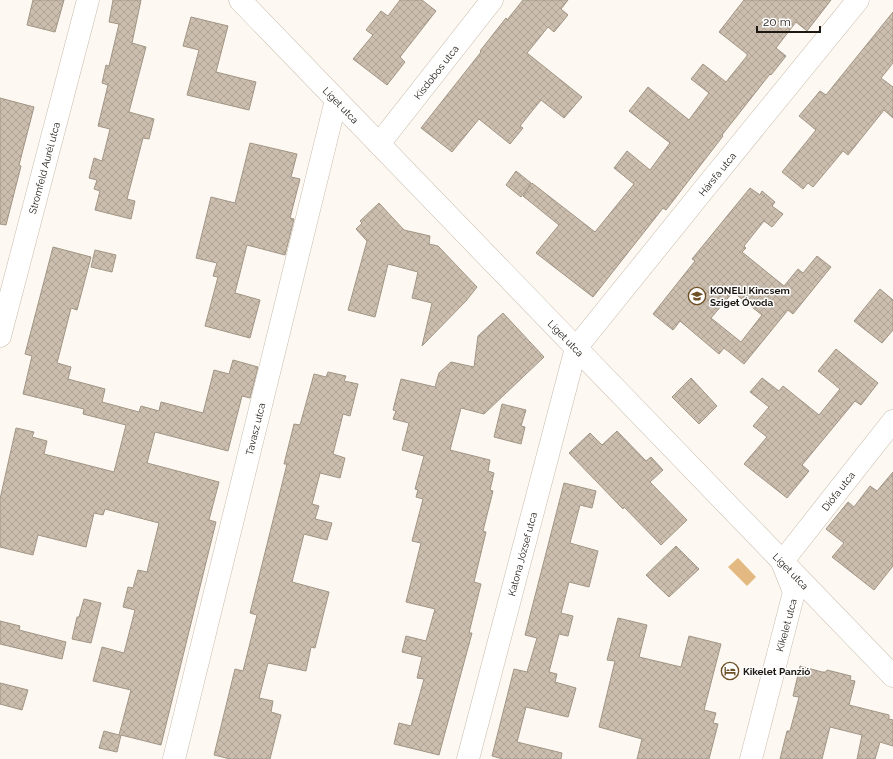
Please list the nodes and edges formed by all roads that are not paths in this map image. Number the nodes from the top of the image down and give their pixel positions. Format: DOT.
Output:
graph roads {
  1 [pos="88,0"];
  2 [pos="240,0"];
  3 [pos="492,0"];
  4 [pos="858,0"];
  5 [pos="336,100"];
  6 [pos="379,144"];
  7 [pos="0,336"];
  8 [pos="576,348"];
  9 [pos="893,421"];
  10 [pos="782,562"];
  11 [pos="893,676"];
  12 [pos="174,759"];
  13 [pos="468,759"];
  14 [pos="751,759"];
  1 -- 7 [label="street, Stromfeld Aurél utca"];
  2 -- 5 [label="street, Liget utca"];
  3 -- 6 [label="street, Kisdobos utca"];
  4 -- 8 [label="street, Hársfa utca"];
  5 -- 6 [label="street, Liget utca"];
  5 -- 12 [label="street, Tavasz utca"];
  6 -- 8 [label="street, Liget utca"];
  8 -- 10 [label="street, Liget utca"];
  8 -- 13 [label="street, Katona József utca"];
  9 -- 10 [label="street, Diófa utca"];
  10 -- 11 [label="street, Liget utca"];
  10 -- 14 [label="street, Kikelet utca"];
}
